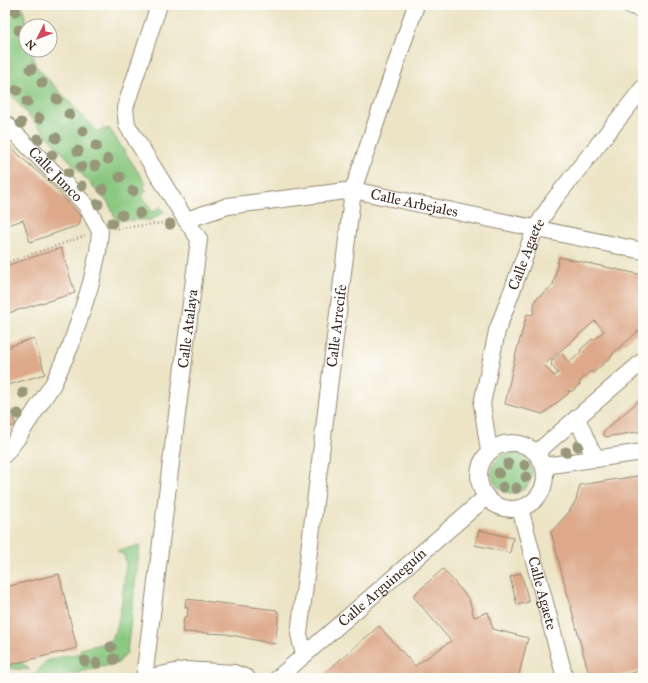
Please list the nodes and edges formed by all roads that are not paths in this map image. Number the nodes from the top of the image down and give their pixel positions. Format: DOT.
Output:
graph roads {
  1 [pos="160,5"];
  2 [pos="416,5"];
  3 [pos="629,5"];
  4 [pos="643,10"];
  5 [pos="643,88"];
  6 [pos="5,122"];
  7 [pos="353,190"];
  8 [pos="186,220"];
  9 [pos="535,228"];
  10 [pos="643,251"];
  11 [pos="643,361"];
  12 [pos="577,418"];
  13 [pos="490,451"];
  14 [pos="643,452"];
  15 [pos="5,454"];
  16 [pos="598,459"];
  17 [pos="540,460"];
  18 [pos="486,496"];
  19 [pos="520,508"];
  20 [pos="169,577"];
  21 [pos="156,586"];
  22 [pos="304,655"];
  23 [pos="145,678"];
  24 [pos="247,678"];
  25 [pos="278,678"];
  26 [pos="565,678"];
  1 -- 8 [label="street, Calle Atalaya"];
  2 -- 7 [label="street, Calle Arrecife"];
  3 -- 4 [label="street"];
  5 -- 9 [label="street, Calle Agaete"];
  6 -- 15 [label="street, Calle Junco"];
  7 -- 8 [label="street, Calle Arbejales"];
  7 -- 9 [label="street, Calle Arbejales"];
  7 -- 22 [label="street, Calle Arrecife"];
  8 -- 21 [label="street, Calle Atalaya"];
  9 -- 10 [label="street, Calle Arbejales"];
  9 -- 13 [label="street, Calle Agaete"];
  11 -- 12 [label="street"];
  12 -- 16 [label="street"];
  12 -- 17 [label="street"];
  13 -- 17 [label="street"];
  13 -- 18 [label="street"];
  14 -- 16 [label="street"];
  16 -- 17 [label="street"];
  17 -- 19 [label="street"];
  18 -- 19 [label="street"];
  18 -- 22 [label="street, Calle Arguineguín"];
  19 -- 26 [label="street, Calle Agaete"];
  20 -- 21 [label="street"];
  21 -- 23 [label="street, Calle Atalaya"];
  22 -- 25 [label="street, Calle Arguineguín"];
  23 -- 24 [label="street"];
}
